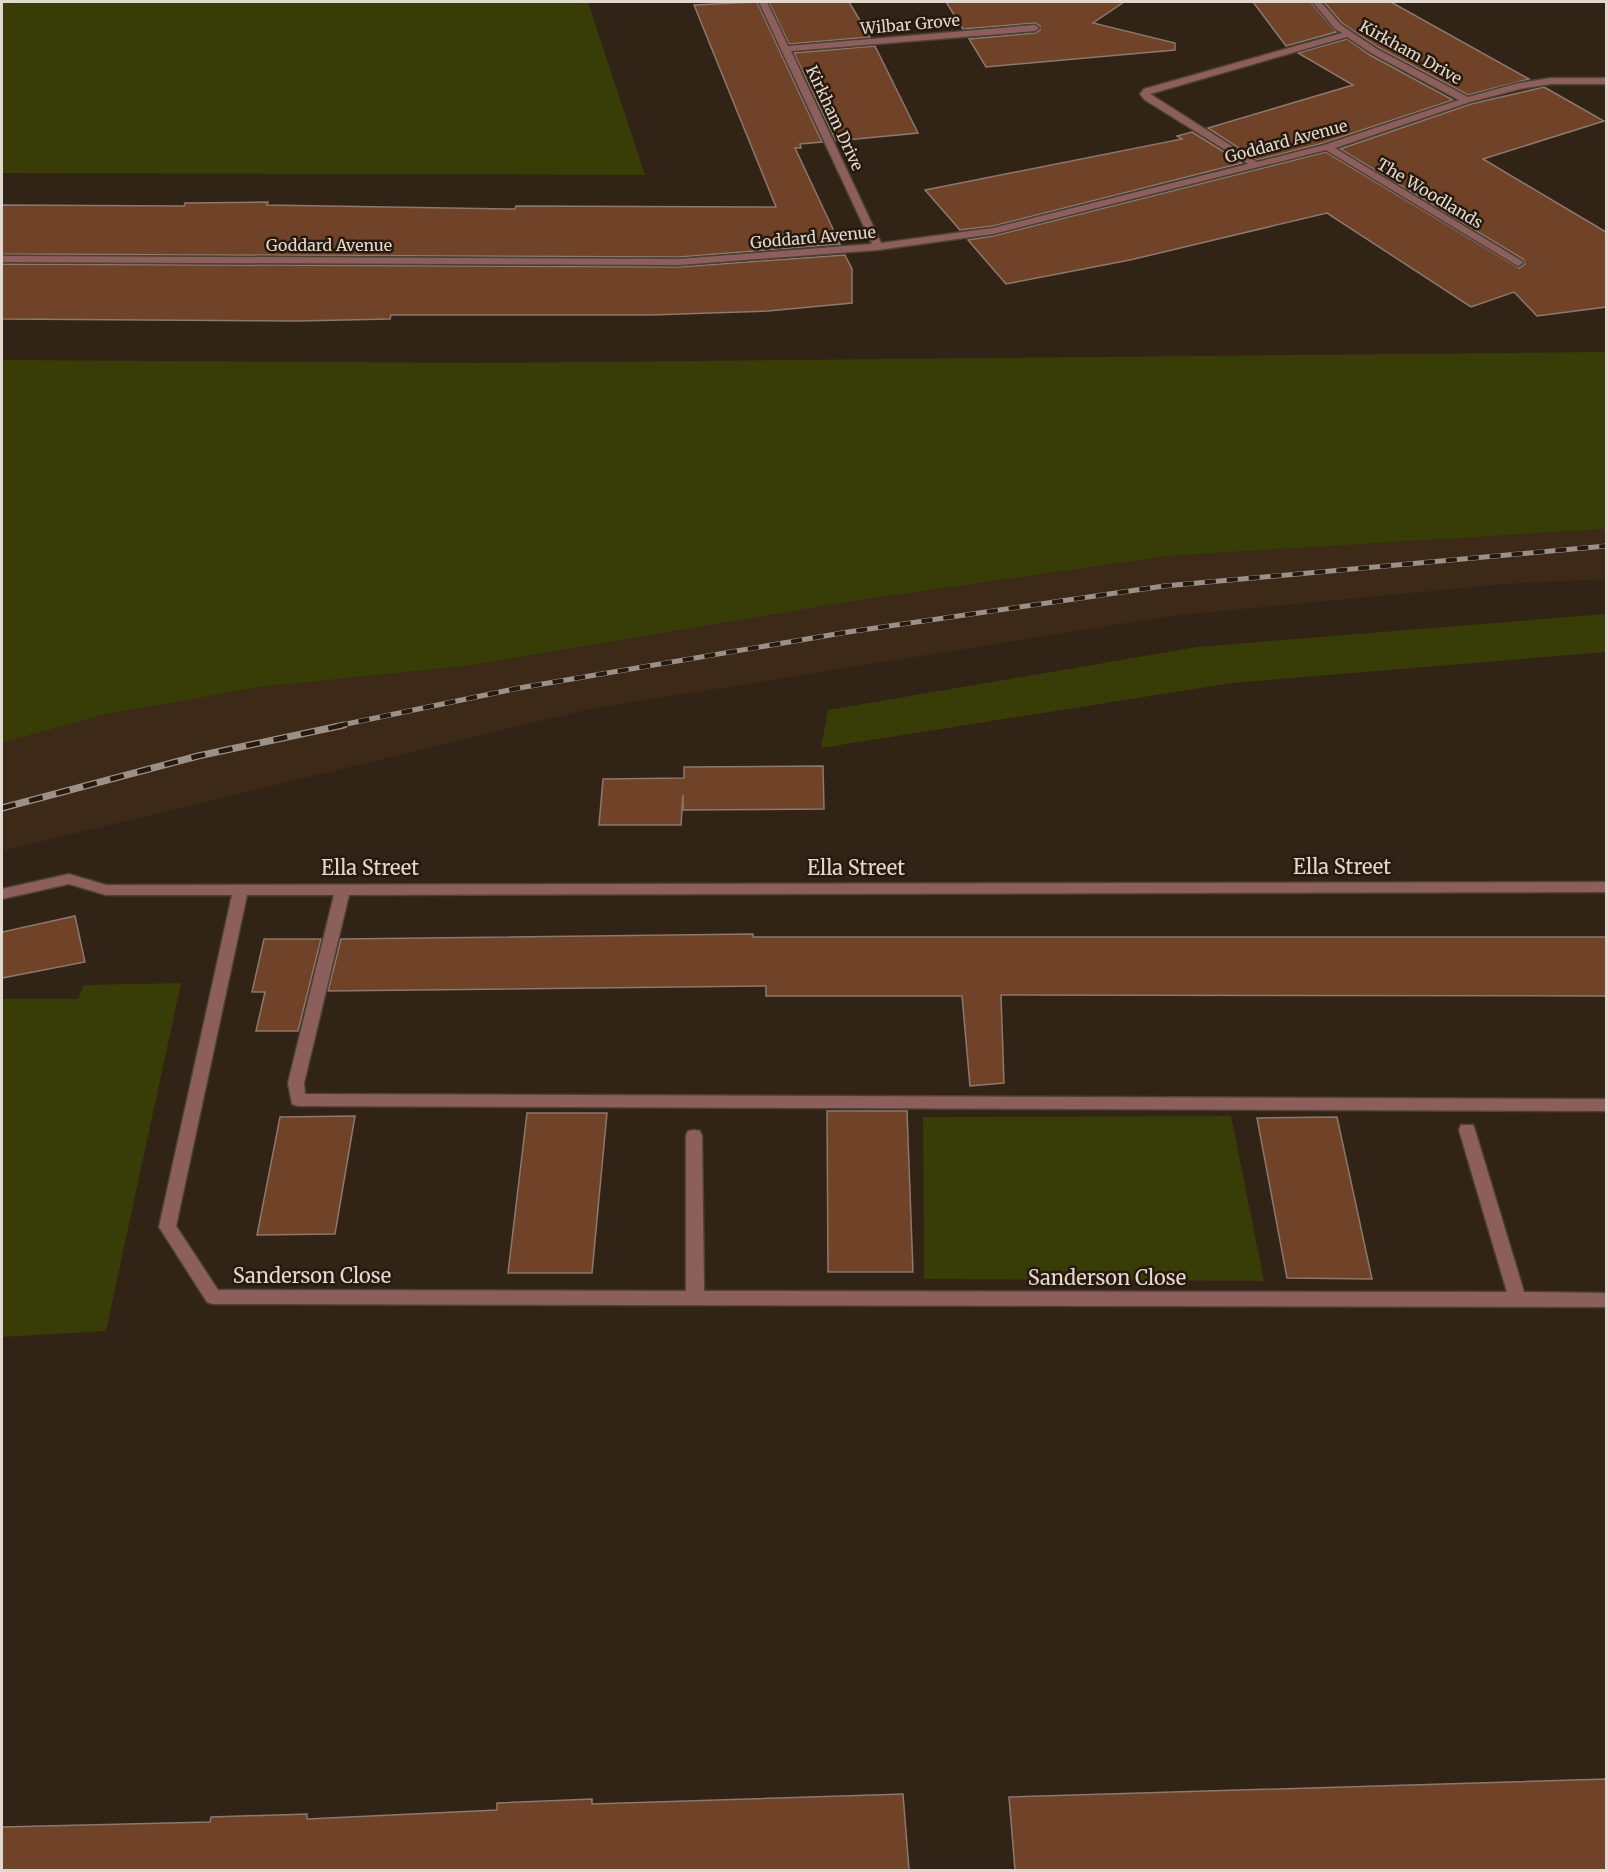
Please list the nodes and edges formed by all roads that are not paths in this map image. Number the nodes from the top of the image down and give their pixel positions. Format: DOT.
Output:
graph roads {
  1 [pos="763,2"];
  2 [pos="1317,2"];
  3 [pos="1035,28"];
  4 [pos="1349,34"];
  5 [pos="787,49"];
  6 [pos="1606,81"];
  7 [pos="1467,100"];
  8 [pos="1327,147"];
  9 [pos="1256,165"];
  10 [pos="878,247"];
  11 [pos="2,258"];
  12 [pos="1518,263"];
  13 [pos="1606,887"];
  14 [pos="240,889"];
  15 [pos="343,889"];
  16 [pos="2,894"];
  17 [pos="1606,1105"];
  18 [pos="1467,1130"];
  19 [pos="694,1137"];
  20 [pos="695,1298"];
  21 [pos="1518,1300"];
  22 [pos="1606,1300"];
  1 -- 5 [label="street, Kirkham Drive"];
  2 -- 4 [label="street, Kirkham Drive"];
  3 -- 5 [label="street, Wilbar Grove"];
  4 -- 7 [label="street, Kirkham Drive"];
  4 -- 9 [label="street"];
  5 -- 10 [label="street, Kirkham Drive"];
  6 -- 7 [label="street, Goddard Avenue"];
  7 -- 8 [label="street, Goddard Avenue"];
  8 -- 9 [label="street, Goddard Avenue"];
  8 -- 12 [label="street, The Woodlands"];
  9 -- 10 [label="street, Goddard Avenue"];
  10 -- 11 [label="street, Goddard Avenue"];
  13 -- 15 [label="street, Ella Street"];
  14 -- 15 [label="street, Ella Street"];
  14 -- 16 [label="street, Ella Street"];
  14 -- 20 [label="street, Sanderson Close"];
  15 -- 17 [label="street"];
  18 -- 21 [label="street"];
  19 -- 20 [label="street"];
  20 -- 21 [label="street, Sanderson Close"];
  21 -- 22 [label="street, Sanderson Close"];
}
